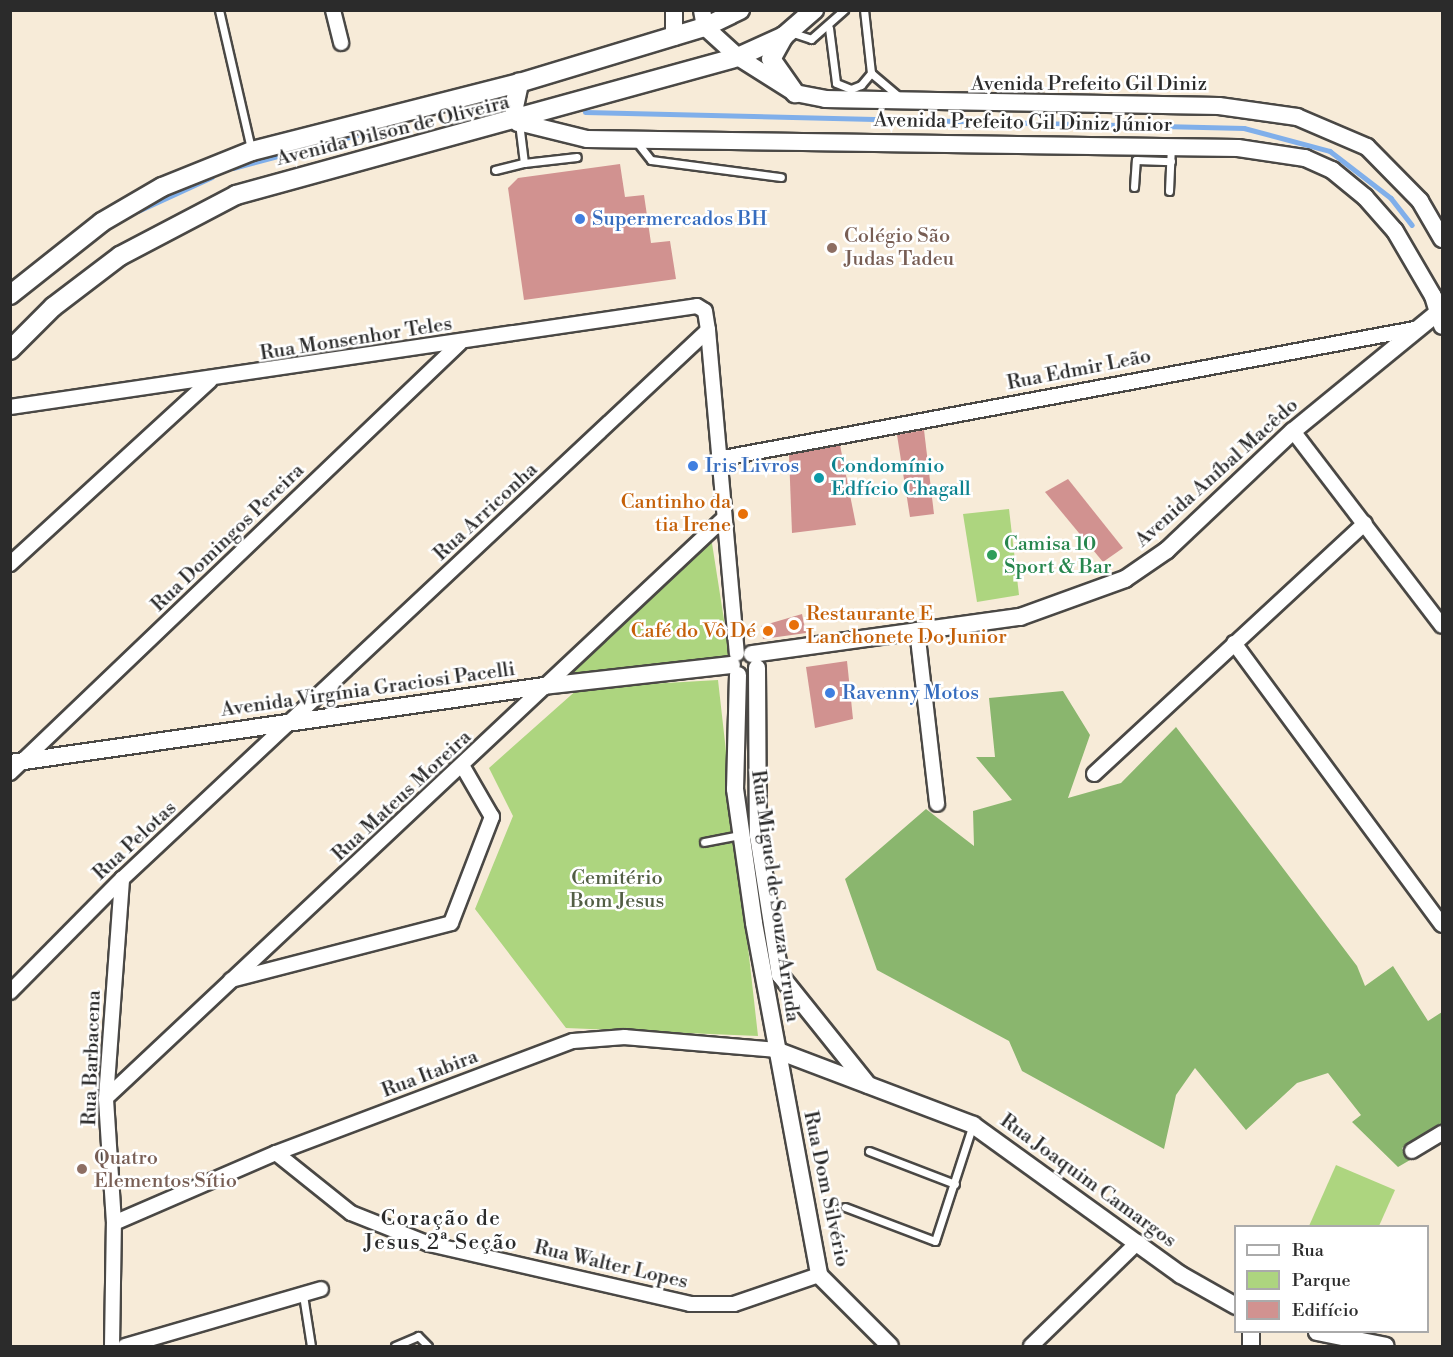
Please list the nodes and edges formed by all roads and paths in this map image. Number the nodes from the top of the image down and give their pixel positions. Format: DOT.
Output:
graph roads {
  1 [pos="219,10"];
  2 [pos="333,10"];
  3 [pos="674,10"];
  4 [pos="740,10"];
  5 [pos="814,10"];
  6 [pos="844,10"];
  7 [pos="864,10"];
  8 [pos="704,19"];
  9 [pos="828,28"];
  10 [pos="786,33"];
  11 [pos="674,37"];
  12 [pos="341,43"];
  13 [pos="738,57"];
  14 [pos="871,73"];
  15 [pos="519,83"];
  16 [pos="795,93"];
  17 [pos="904,103"];
  18 [pos="518,122"];
  19 [pos="635,139"];
  20 [pos="252,151"];
  21 [pos="1171,154"];
  22 [pos="578,157"];
  23 [pos="524,163"];
  24 [pos="495,170"];
  25 [pos="781,177"];
  26 [pos="1134,187"];
  27 [pos="1169,190"];
  28 [pos="1443,239"];
  29 [pos="10,295"];
  30 [pos="705,311"];
  31 [pos="1441,316"];
  32 [pos="1415,329"];
  33 [pos="708,330"];
  34 [pos="460,343"];
  35 [pos="10,350"];
  36 [pos="210,381"];
  37 [pos="10,407"];
  38 [pos="1293,431"];
  39 [pos="718,459"];
  40 [pos="722,520"];
  41 [pos="1365,523"];
  42 [pos="10,564"];
  43 [pos="1443,626"];
  44 [pos="918,630"];
  45 [pos="1234,643"];
  46 [pos="745,664"];
  47 [pos="544,686"];
  48 [pos="291,722"];
  49 [pos="14,766"];
  50 [pos="463,767"];
  51 [pos="1094,774"];
  52 [pos="937,804"];
  53 [pos="750,835"];
  54 [pos="704,842"];
  55 [pos="122,879"];
  56 [pos="1441,917"];
  57 [pos="229,981"];
  58 [pos="10,992"];
  59 [pos="776,1050"];
  60 [pos="869,1086"];
  61 [pos="106,1098"];
  62 [pos="971,1131"];
  63 [pos="1443,1133"];
  64 [pos="869,1151"];
  65 [pos="1412,1151"];
  66 [pos="276,1153"];
  67 [pos="955,1184"];
  68 [pos="845,1207"];
  69 [pos="114,1223"];
  70 [pos="1138,1242"];
  71 [pos="819,1275"];
  72 [pos="321,1290"];
  73 [pos="303,1295"];
  74 [pos="1234,1304"];
  75 [pos="1322,1333"];
  76 [pos="112,1347"];
  77 [pos="125,1347"];
  78 [pos="311,1347"];
  79 [pos="395,1347"];
  80 [pos="428,1347"];
  81 [pos="890,1347"];
  82 [pos="1032,1347"];
  83 [pos="1386,1347"];
  1 -- 20 [label="lane"];
  2 -- 12 [label="street"];
  3 -- 11 [label="street"];
  4 -- 8 [label="main road, Avenida Dilson de Oliveira"];
  5 -- 10 [label="main road, Avenida Dilson de Oliveira"];
  6 -- 9 [label="lane"];
  7 -- 14 [label="lane"];
  8 -- 11 [label="main road, Avenida Dilson de Oliveira"];
  8 -- 13 [label="street, Avenida Prefeito Gil Diniz"];
  9 -- 10 [label="lane"];
  9 -- 14 [label="lane"];
  10 -- 13 [label="main road, Avenida Dilson de Oliveira"];
  10 -- 16 [label="main road"];
  11 -- 15 [label="main road, Avenida Dilson de Oliveira"];
  13 -- 16 [label="street, Avenida Prefeito Gil Diniz"];
  13 -- 18 [label="main road, Avenida Dilson de Oliveira"];
  14 -- 17 [label="lane"];
  15 -- 18 [label="main road"];
  15 -- 20 [label="main road, Avenida Dilson de Oliveira"];
  16 -- 17 [label="street, Avenida Prefeito Gil Diniz"];
  17 -- 28 [label="street, Avenida Prefeito Gil Diniz"];
  18 -- 19 [label="street, Avenida Prefeito Gil Diniz Júnior"];
  18 -- 23 [label="lane"];
  18 -- 35 [label="main road, Avenida Dilson de Oliveira"];
  19 -- 21 [label="street, Avenida Prefeito Gil Diniz Júnior"];
  19 -- 25 [label="lane"];
  20 -- 29 [label="main road, Avenida Dilson de Oliveira"];
  21 -- 26 [label="lane"];
  21 -- 27 [label="lane"];
  21 -- 31 [label="street, Avenida Prefeito Gil Diniz Júnior"];
  22 -- 23 [label="lane"];
  23 -- 24 [label="lane"];
  30 -- 33 [label="street, Rua Miguel de Souza Arruda"];
  30 -- 34 [label="street, Rua Monsenhor Teles"];
  31 -- 32 [label="street, Rua Edmir Leão"];
  32 -- 38 [label="street, Avenida Aníbal Macêdo"];
  32 -- 39 [label="street, Rua Edmir Leão"];
  33 -- 39 [label="street, Rua Miguel de Souza Arruda"];
  33 -- 48 [label="street, Rua Arriconha"];
  34 -- 36 [label="street, Rua Monsenhor Teles"];
  34 -- 49 [label="street, Rua Domingos Pereira"];
  36 -- 37 [label="street, Rua Monsenhor Teles"];
  36 -- 42 [label="street"];
  38 -- 41 [label="street"];
  38 -- 44 [label="street, Avenida Aníbal Macêdo"];
  39 -- 40 [label="street, Rua Miguel de Souza Arruda"];
  40 -- 46 [label="street, Rua Miguel de Souza Arruda"];
  40 -- 47 [label="street, Rua Mateus Moreira"];
  41 -- 43 [label="street"];
  41 -- 45 [label="street"];
  44 -- 46 [label="street, Avenida Aníbal Macêdo"];
  44 -- 52 [label="street"];
  45 -- 51 [label="street"];
  45 -- 56 [label="street"];
  46 -- 47 [label="street, Avenida Virgínia Graciosi Pacelli"];
  46 -- 53 [label="street, Rua Miguel de Souza Arruda"];
  46 -- 53 [label="street, Rua Miguel de Souza Arruda"];
  47 -- 48 [label="street, Avenida Virgínia Graciosi Pacelli"];
  47 -- 50 [label="street, Rua Mateus Moreira"];
  48 -- 49 [label="street, Avenida Virgínia Graciosi Pacelli"];
  48 -- 55 [label="street, Rua Pelotas"];
  50 -- 57 [label="street, Rua Mateus Moreira"];
  50 -- 57 [label="street"];
  53 -- 54 [label="lane"];
  53 -- 59 [label="street, Rua Miguel de Souza Arruda"];
  53 -- 60 [label="street, Rua Miguel de Souza Arruda"];
  55 -- 58 [label="street, Rua Pelotas"];
  55 -- 61 [label="street, Rua Barbacena"];
  57 -- 61 [label="street, Rua Mateus Moreira"];
  59 -- 60 [label="street, Rua Joaquim Camargos"];
  59 -- 66 [label="street, Rua Itabira"];
  59 -- 71 [label="street, Rua Dom Silvério"];
  60 -- 62 [label="street, Rua Joaquim Camargos"];
  61 -- 69 [label="street, Rua Barbacena"];
  62 -- 67 [label="lane"];
  62 -- 70 [label="street, Rua Joaquim Camargos"];
  63 -- 65 [label="street"];
  64 -- 67 [label="lane"];
  66 -- 69 [label="street, Rua Itabira"];
  66 -- 71 [label="street, Rua Walter Lopes"];
  67 -- 68 [label="lane"];
  69 -- 76 [label="street, Rua Barbacena"];
  70 -- 74 [label="street, Rua Joaquim Camargos"];
  70 -- 82 [label="street"];
  71 -- 81 [label="street, Rua Dom Silvério"];
  72 -- 73 [label="street"];
  73 -- 77 [label="street"];
  73 -- 78 [label="lane"];
  75 -- 83 [label="street"];
  79 -- 80 [label="lane"];
}
